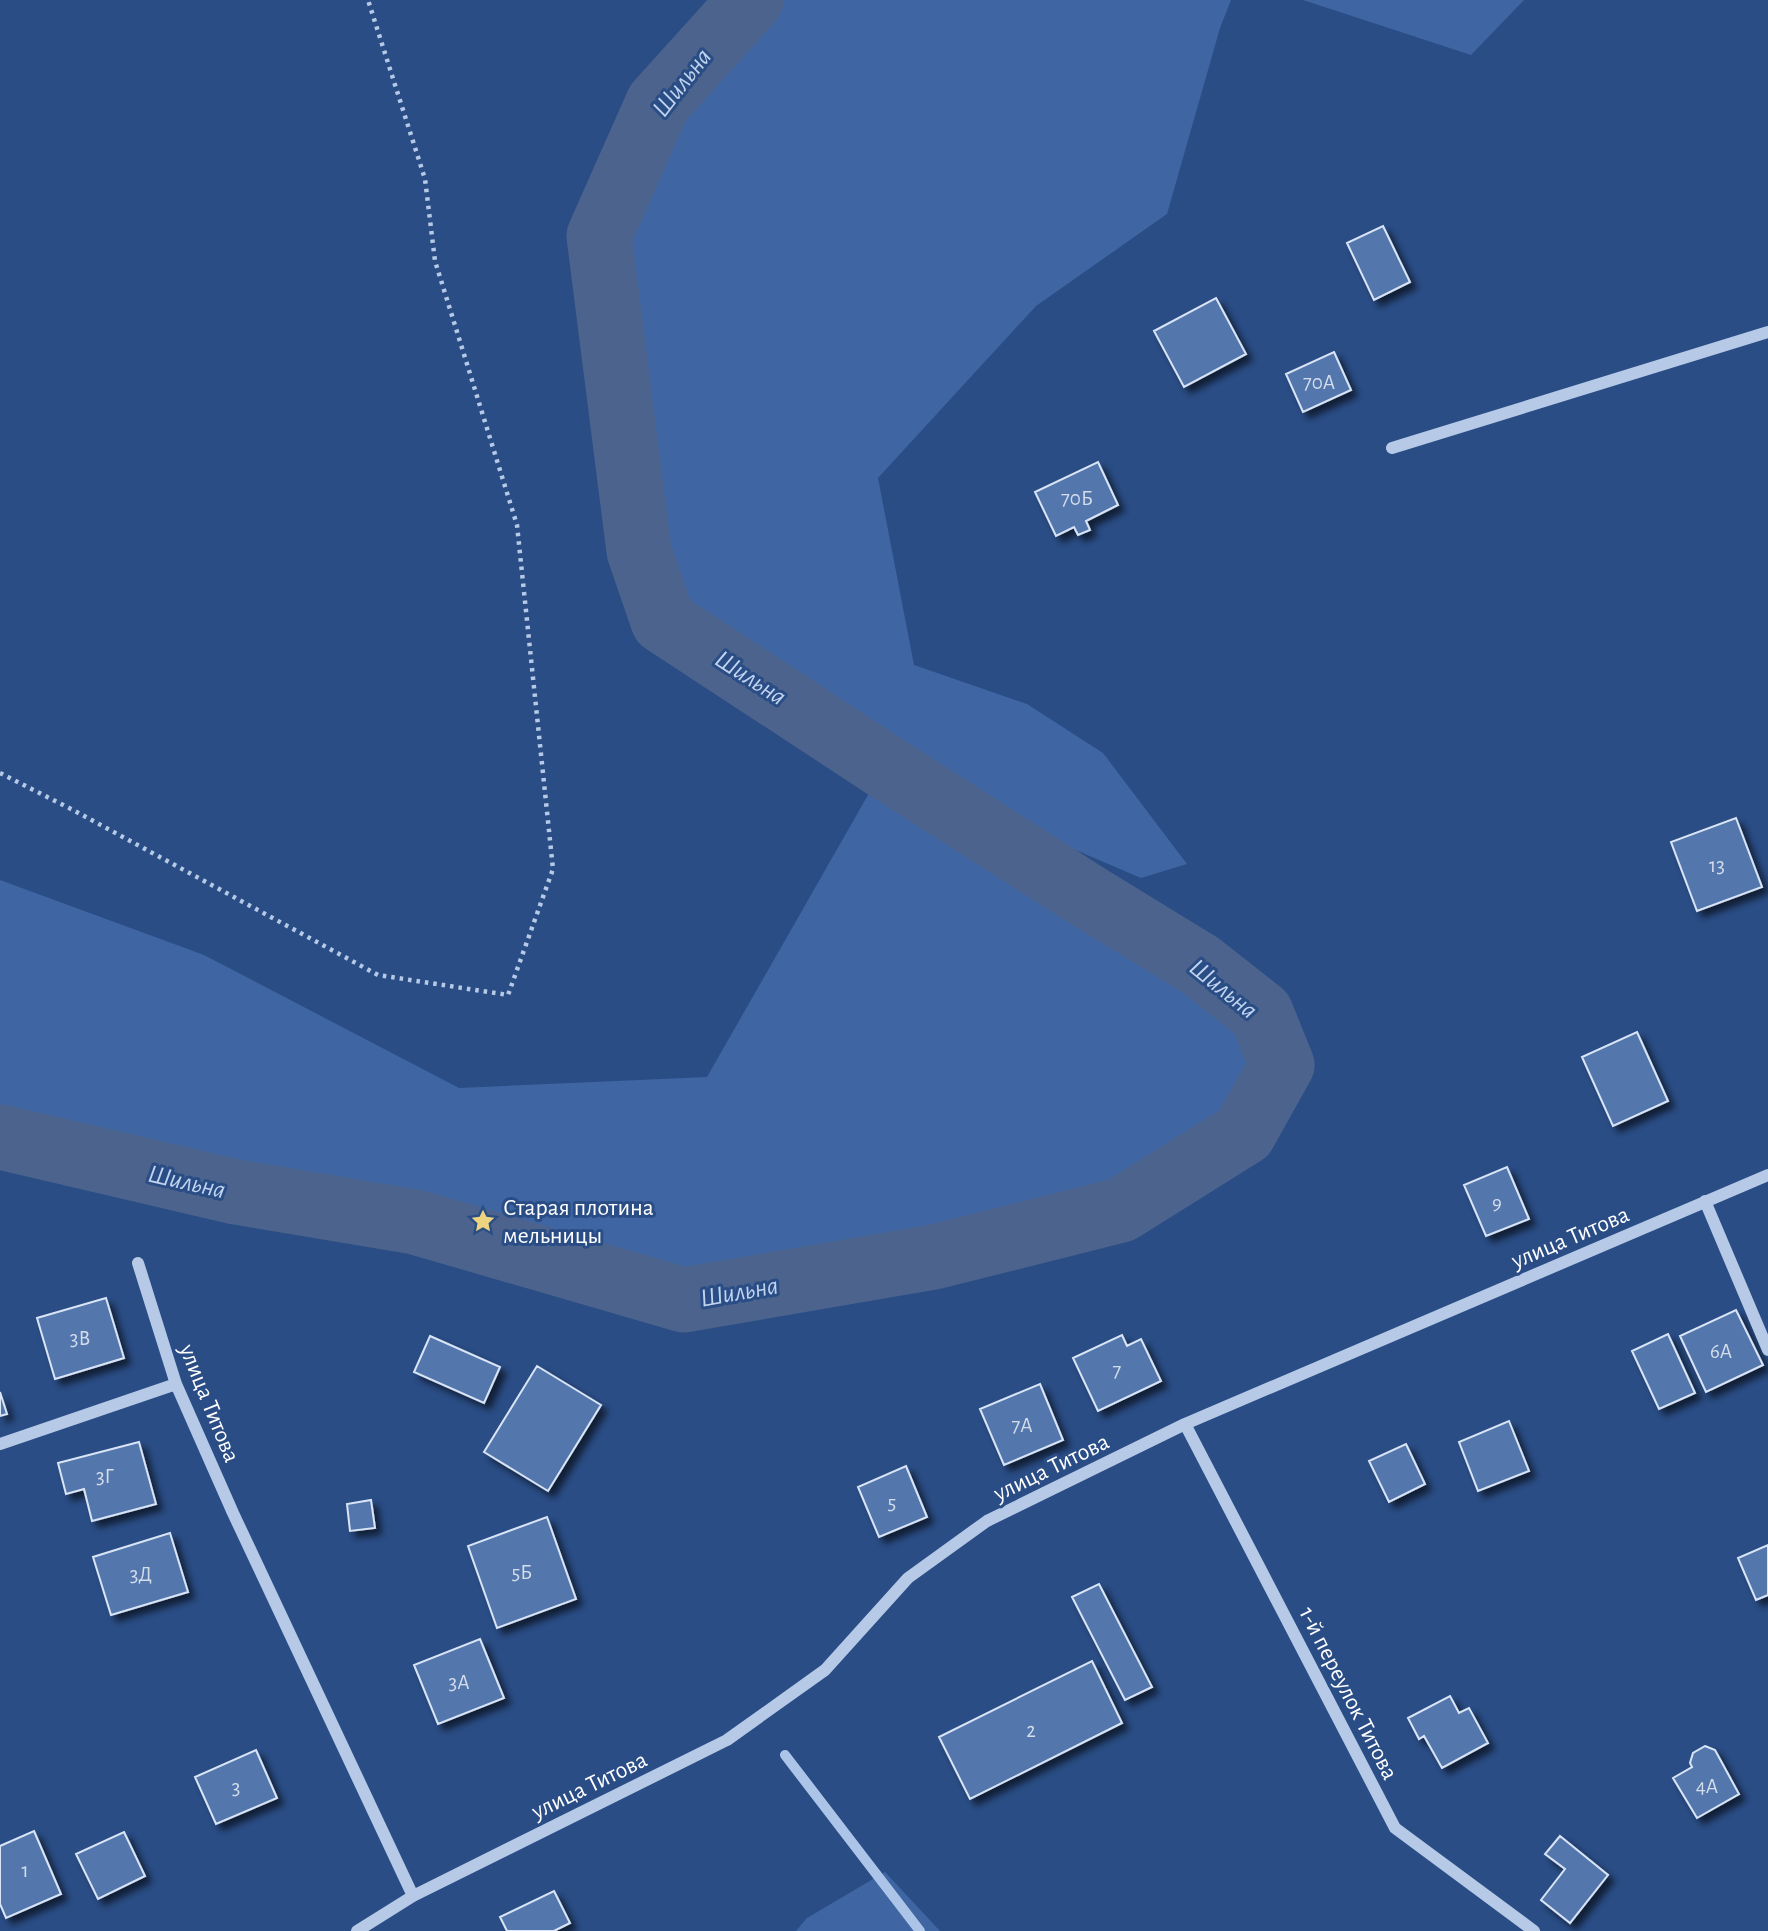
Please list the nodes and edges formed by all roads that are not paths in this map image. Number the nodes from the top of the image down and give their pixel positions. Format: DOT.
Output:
graph roads {
  1 [pos="1768,332"];
  2 [pos="1392,447"];
  3 [pos="1768,1175"];
  4 [pos="1705,1201"];
  5 [pos="138,1263"];
  6 [pos="1768,1350"];
  7 [pos="176,1384"];
  8 [pos="1185,1424"];
  9 [pos="0,1444"];
  10 [pos="413,1896"];
  11 [pos="357,1931"];
  12 [pos="1534,1931"];
  1 -- 2 [label="street"];
  3 -- 4 [label="street, улица Титова"];
  4 -- 6 [label="street"];
  4 -- 8 [label="street, улица Титова"];
  5 -- 7 [label="street, улица Титова"];
  7 -- 9 [label="street"];
  7 -- 10 [label="street, улица Титова"];
  8 -- 10 [label="street, улица Титова"];
  8 -- 12 [label="street, 1-й переулок Титова"];
  10 -- 11 [label="street, улица Титова"];
}
